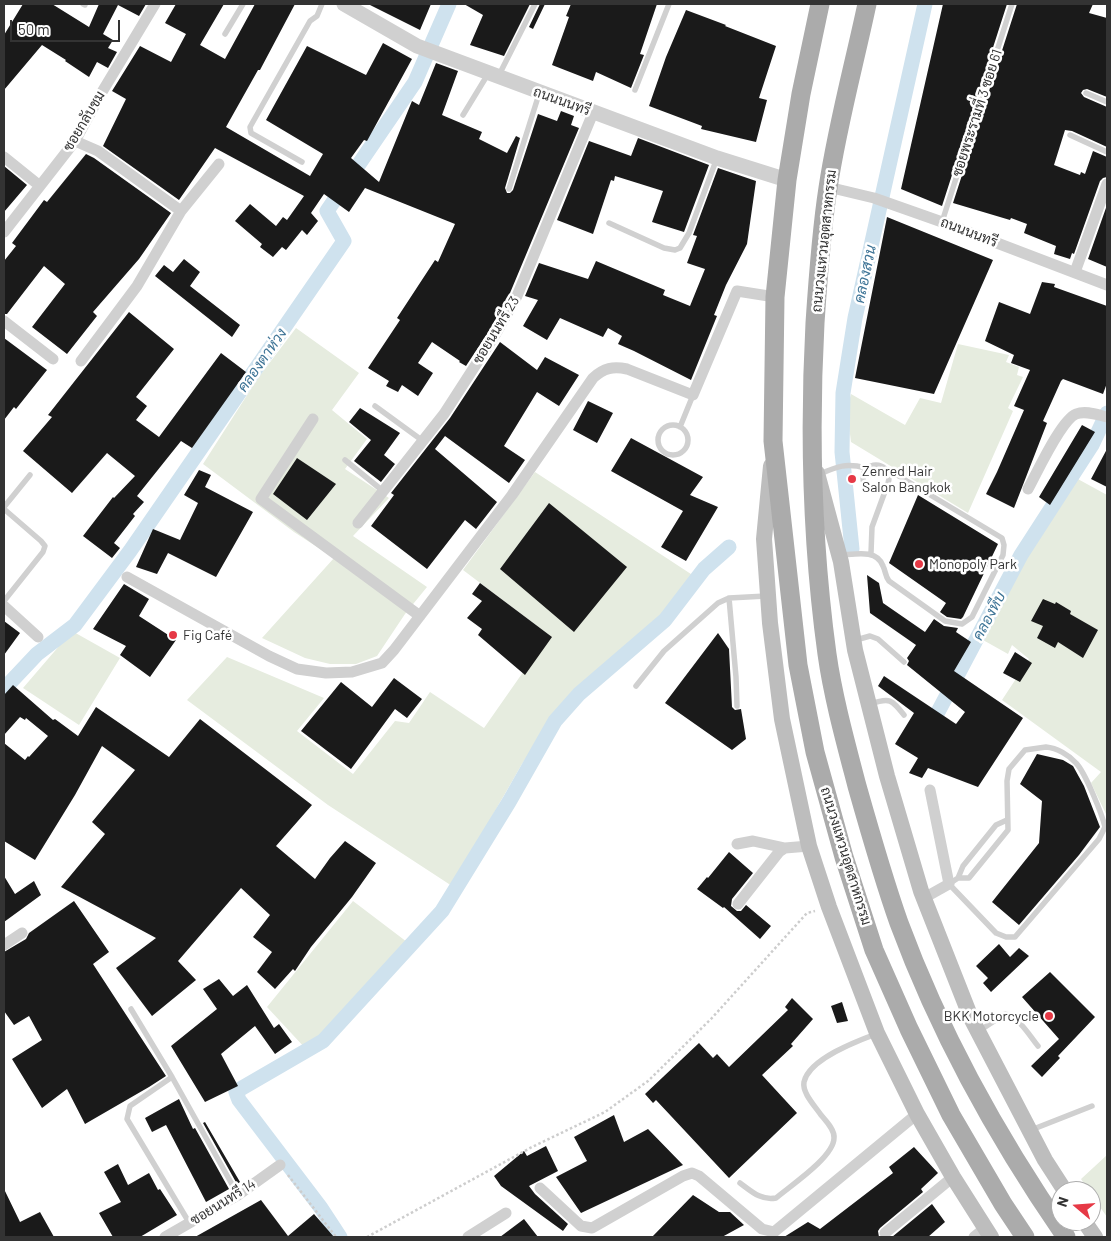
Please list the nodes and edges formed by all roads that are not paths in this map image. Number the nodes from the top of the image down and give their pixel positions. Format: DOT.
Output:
graph roads {
  1 [pos="154,4"];
  2 [pos="243,4"];
  3 [pos="322,4"];
  4 [pos="344,4"];
  5 [pos="536,4"];
  6 [pos="669,4"];
  7 [pos="820,4"];
  8 [pos="867,4"];
  9 [pos="1012,4"];
  10 [pos="225,34"];
  11 [pos="493,75"];
  12 [pos="635,90"];
  13 [pos="540,93"];
  14 [pos="1086,93"];
  15 [pos="1107,102"];
  16 [pos="593,113"];
  17 [pos="463,115"];
  18 [pos="1070,135"];
  19 [pos="75,140"];
  20 [pos="1107,152"];
  21 [pos="4,156"];
  22 [pos="717,158"];
  23 [pos="302,162"];
  24 [pos="219,164"];
  25 [pos="787,180"];
  26 [pos="1107,184"];
  27 [pos="40,186"];
  28 [pos="828,187"];
  29 [pos="509,189"];
  30 [pos="182,211"];
  31 [pos="942,222"];
  32 [pos="609,223"];
  33 [pos="4,232"];
  34 [pos="1075,272"];
  35 [pos="1107,285"];
  36 [pos="775,297"];
  37 [pos="4,321"];
  38 [pos="53,359"];
  39 [pos="81,361"];
  40 [pos="693,395"];
  41 [pos="375,406"];
  42 [pos="1103,416"];
  43 [pos="313,419"];
  44 [pos="680,426"];
  45 [pos="423,441"];
  46 [pos="773,441"];
  47 [pos="811,451"];
  48 [pos="345,460"];
  49 [pos="866,468"];
  50 [pos="30,475"];
  51 [pos="818,475"];
  52 [pos="889,475"];
  53 [pos="888,484"];
  54 [pos="1028,489"];
  55 [pos="383,490"];
  56 [pos="4,508"];
  57 [pos="358,524"];
  58 [pos="871,553"];
  59 [pos="839,555"];
  60 [pos="127,577"];
  61 [pos="768,596"];
  62 [pos="729,598"];
  63 [pos="4,601"];
  64 [pos="4,606"];
  65 [pos="420,616"];
  66 [pos="38,637"];
  67 [pos="853,640"];
  68 [pos="904,662"];
  69 [pos="636,686"];
  70 [pos="868,705"];
  71 [pos="737,706"];
  72 [pos="904,715"];
  73 [pos="930,790"];
  74 [pos="1007,820"];
  75 [pos="737,844"];
  76 [pos="809,846"];
  77 [pos="785,848"];
  78 [pos="953,881"];
  79 [pos="924,898"];
  80 [pos="738,904"];
  81 [pos="22,933"];
  82 [pos="4,945"];
  83 [pos="131,1009"];
  84 [pos="978,1031"];
  85 [pos="877,1033"];
  86 [pos="1038,1046"];
  87 [pos="172,1077"];
  88 [pos="1092,1106"];
  89 [pos="917,1114"];
  90 [pos="1030,1131"];
  91 [pos="280,1165"];
  92 [pos="953,1177"];
  93 [pos="1059,1181"];
  94 [pos="740,1183"];
  95 [pos="540,1188"];
  96 [pos="238,1195"];
  97 [pos="506,1214"];
  98 [pos="190,1224"];
  99 [pos="885,1233"];
  100 [pos="983,1234"];
  101 [pos="475,1235"];
  102 [pos="776,1235"];
  103 [pos="165,1237"];
  104 [pos="1025,1237"];
  105 [pos="1066,1237"];
  1 -- 19 [label="street, ซอยกลับชม"];
  2 -- 10 [label="lane"];
  3 -- 23 [label="lane"];
  4 -- 11 [label="street, ถนนนนทรี"];
  5 -- 11 [label="lane"];
  6 -- 12 [label="lane"];
  7 -- 25 [label="main road, ถนนวงแหวนอุตสาหกรรม"];
  8 -- 28 [label="main road, ถนนวงแหวนอุตสาหกรรม"];
  9 -- 31 [label="lane, ซอยพระรามที่ 3 ซอย 61"];
  11 -- 13 [label="street, ถนนนนทรี"];
  11 -- 17 [label="lane"];
  13 -- 16 [label="street, ถนนนนทรี"];
  13 -- 29 [label="lane"];
  14 -- 15 [label="lane"];
  16 -- 22 [label="street, ถนนนนทรี"];
  16 -- 45 [label="street, ซอยนนทรี 23"];
  18 -- 20 [label="lane"];
  19 -- 27 [label="street, ซอยกลับชม"];
  19 -- 30 [label="street"];
  21 -- 27 [label="street"];
  22 -- 25 [label="street, ถนนนนทรี"];
  22 -- 32 [label="lane"];
  24 -- 30 [label="street"];
  25 -- 36 [label="main road, ถนนวงแหวนอุตสาหกรรม"];
  26 -- 34 [label="street"];
  27 -- 33 [label="street, ซอยกลับชม"];
  28 -- 31 [label="street, ถนนนนทรี"];
  28 -- 47 [label="main road, ถนนวงแหวนอุตสาหกรรม"];
  30 -- 39 [label="street"];
  31 -- 34 [label="street, ถนนนนทรี"];
  34 -- 35 [label="street, ถนนนนทรี"];
  36 -- 40 [label="street"];
  36 -- 46 [label="main road, ถนนวงแหวนอุตสาหกรรม"];
  37 -- 38 [label="street"];
  40 -- 44 [label="lane"];
  40 -- 65 [label="street"];
  41 -- 45 [label="lane"];
  42 -- 54 [label="street"];
  43 -- 65 [label="street"];
  44 -- 44 [label="lane"];
  45 -- 55 [label="street, ซอยนนทรี 23"];
  46 -- 61 [label="main road, ถนนวงแหวนอุตสาหกรรม"];
  46 -- 104 [label="main road, ถนนวงแหวนอุตสาหกรรม"];
  47 -- 51 [label="main road, ถนนวงแหวนอุตสาหกรรม"];
  47 -- 105 [label="main road, ถนนวงแหวนอุตสาหกรรม"];
  48 -- 55 [label="lane"];
  49 -- 51 [label="lane"];
  49 -- 52 [label="lane"];
  49 -- 53 [label="lane"];
  50 -- 56 [label="lane"];
  51 -- 59 [label="main road, ถนนวงแหวนอุตสาหกรรม"];
  52 -- 53 [label="lane"];
  52 -- 58 [label="lane"];
  53 -- 58 [label="lane"];
  55 -- 57 [label="street, ซอยนนทรี 23"];
  56 -- 63 [label="lane"];
  58 -- 59 [label="lane"];
  59 -- 67 [label="main road, ถนนวงแหวนอุตสาหกรรม"];
  60 -- 65 [label="street"];
  61 -- 62 [label="lane"];
  61 -- 76 [label="main road, ถนนวงแหวนอุตสาหกรรม"];
  62 -- 69 [label="lane"];
  62 -- 71 [label="lane"];
  64 -- 66 [label="street"];
  67 -- 68 [label="lane"];
  67 -- 70 [label="main road, ถนนวงแหวนอุตสาหกรรม"];
  70 -- 72 [label="lane"];
  70 -- 79 [label="main road, ถนนวงแหวนอุตสาหกรรม"];
  73 -- 78 [label="street"];
  74 -- 78 [label="lane"];
  74 -- 78 [label="lane"];
  74 -- 78 [label="lane"];
  75 -- 77 [label="street"];
  76 -- 77 [label="street"];
  76 -- 85 [label="main road, ถนนวงแหวนอุตสาหกรรม"];
  77 -- 80 [label="street"];
  78 -- 79 [label="street"];
  79 -- 84 [label="main road, ถนนวงแหวนอุตสาหกรรม"];
  81 -- 82 [label="street"];
  83 -- 87 [label="lane"];
  84 -- 86 [label="lane"];
  84 -- 90 [label="main road, ถนนวงแหวนอุตสาหกรรม"];
  85 -- 89 [label="main road, ถนนวงแหวนอุตสาหกรรม"];
  85 -- 94 [label="lane"];
  87 -- 96 [label="lane"];
  87 -- 98 [label="lane"];
  88 -- 90 [label="lane"];
  89 -- 92 [label="main road, ถนนวงแหวนอุตสาหกรรม"];
  89 -- 102 [label="street"];
  90 -- 93 [label="main road, ถนนวงแหวนอุตสาหกรรม"];
  91 -- 96 [label="street, ซอยนนทรี 14"];
  92 -- 99 [label="street"];
  92 -- 100 [label="main road, ถนนวงแหวนอุตสาหกรรม"];
  95 -- 102 [label="street"];
  96 -- 98 [label="street, ซอยนนทรี 14"];
  97 -- 101 [label="street"];
  98 -- 103 [label="street, ซอยนนทรี 14"];
}
